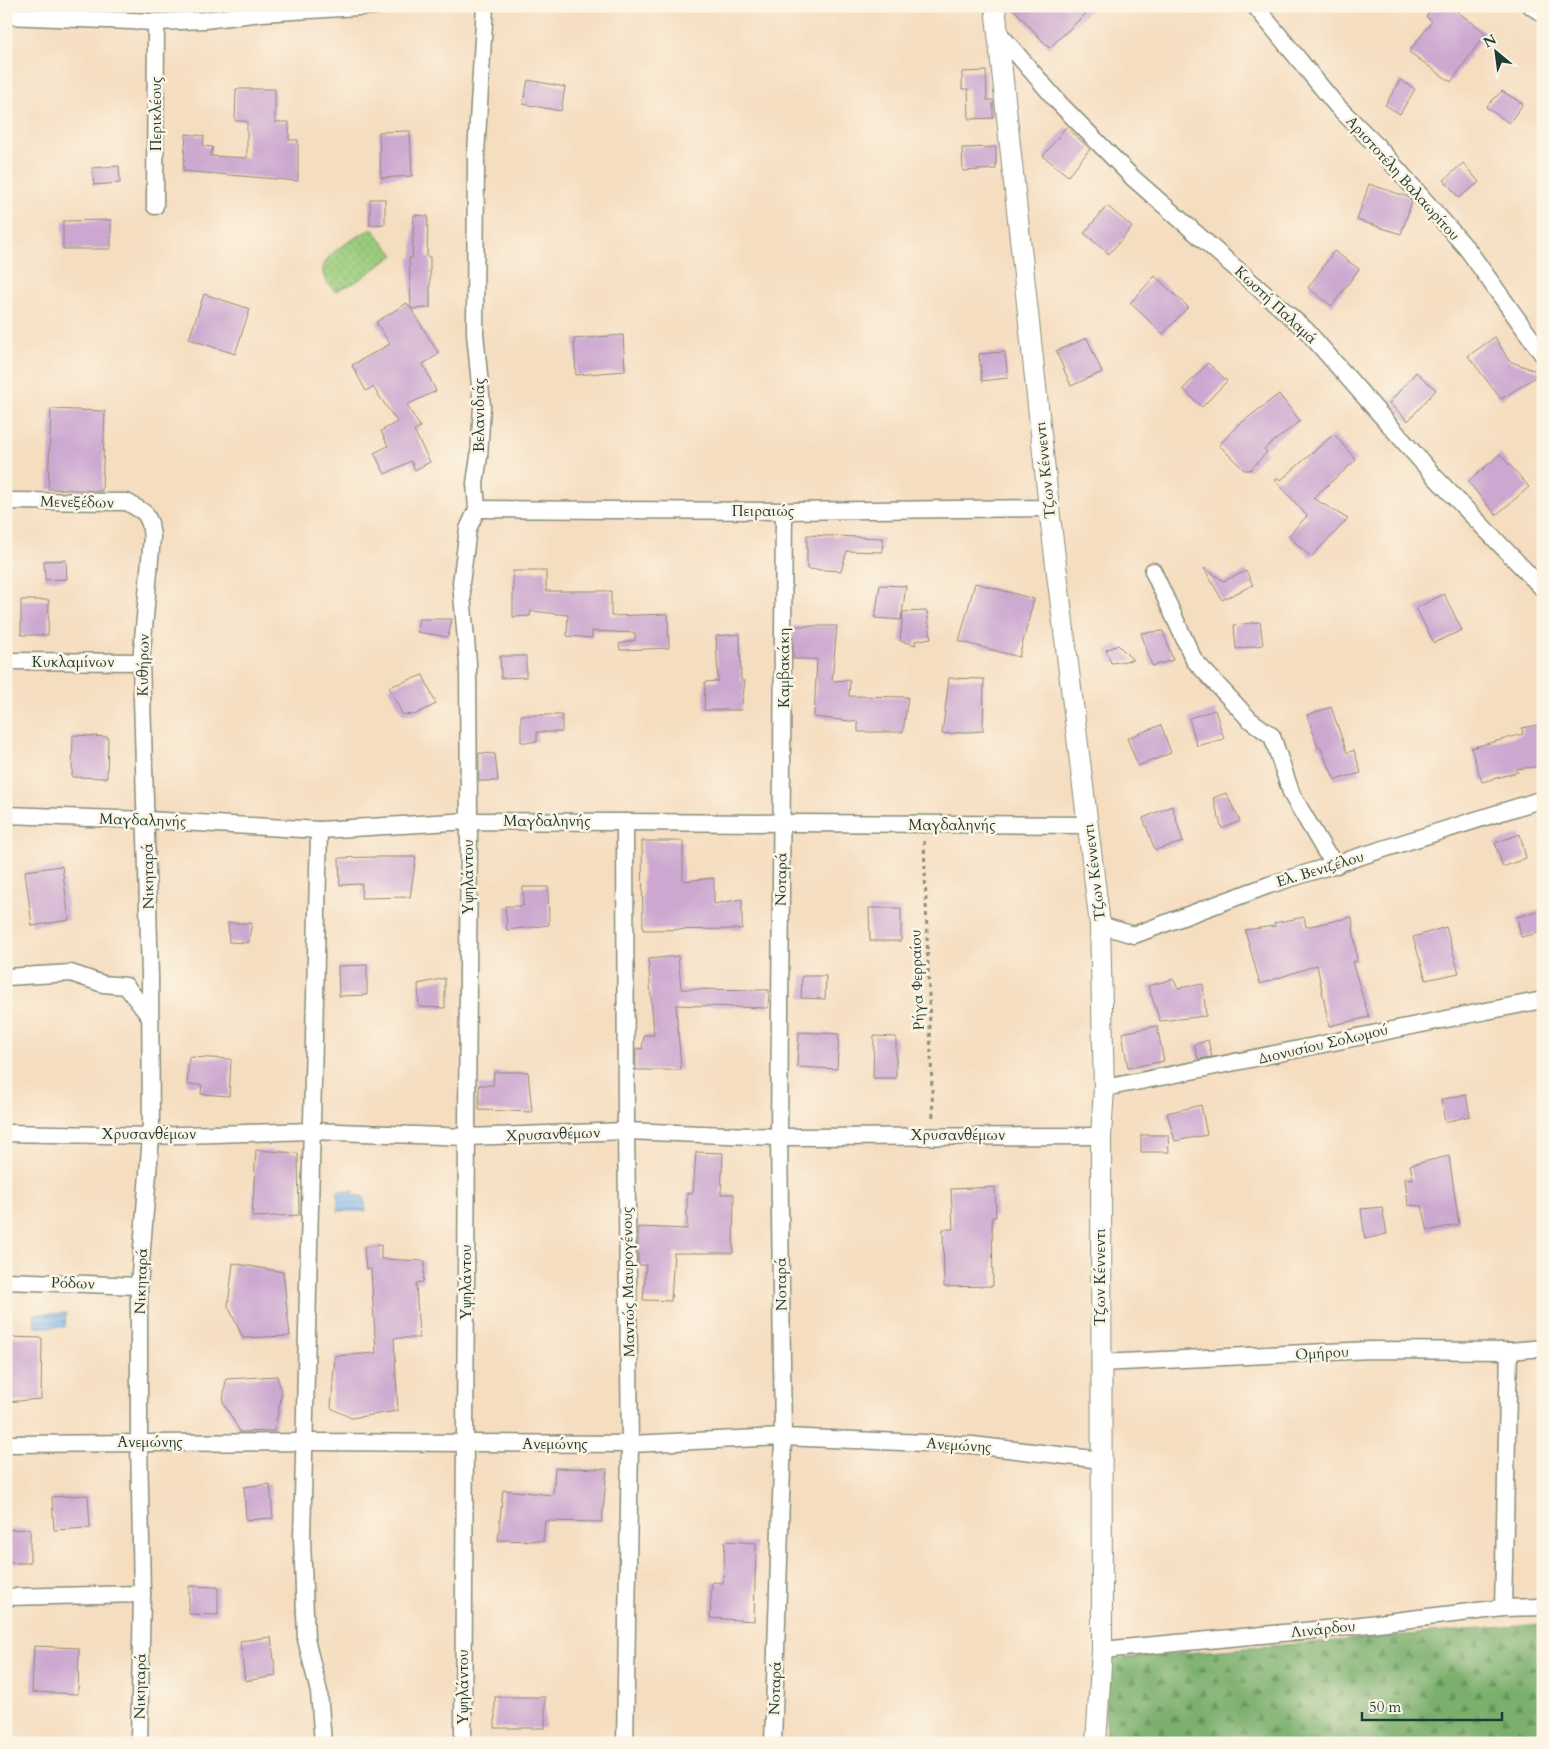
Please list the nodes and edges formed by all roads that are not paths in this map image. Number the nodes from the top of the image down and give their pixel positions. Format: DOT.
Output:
graph roads {
  1 [pos="374,6"];
  2 [pos="485,6"];
  3 [pos="995,6"];
  4 [pos="1256,6"];
  5 [pos="1531,6"];
  6 [pos="1543,14"];
  7 [pos="6,16"];
  8 [pos="156,22"];
  9 [pos="998,32"];
  10 [pos="155,206"];
  11 [pos="1543,355"];
  12 [pos="6,501"];
  13 [pos="1049,508"];
  14 [pos="477,509"];
  15 [pos="784,511"];
  16 [pos="144,513"];
  17 [pos="1153,571"];
  18 [pos="1543,589"];
  19 [pos="6,661"];
  20 [pos="141,662"];
  21 [pos="1543,799"];
  22 [pos="6,816"];
  23 [pos="147,820"];
  24 [pos="469,821"];
  25 [pos="625,822"];
  26 [pos="782,824"];
  27 [pos="1089,825"];
  28 [pos="319,830"];
  29 [pos="1337,865"];
  30 [pos="1100,925"];
  31 [pos="6,977"];
  32 [pos="1543,1000"];
  33 [pos="150,1017"];
  34 [pos="1104,1088"];
  35 [pos="311,1131"];
  36 [pos="626,1131"];
  37 [pos="6,1133"];
  38 [pos="151,1136"];
  39 [pos="1101,1136"];
  40 [pos="467,1137"];
  41 [pos="779,1137"];
  42 [pos="6,1281"];
  43 [pos="140,1286"];
  44 [pos="1543,1348"];
  45 [pos="1509,1351"];
  46 [pos="1100,1363"];
  47 [pos="783,1437"];
  48 [pos="139,1442"];
  49 [pos="306,1442"];
  50 [pos="6,1444"];
  51 [pos="465,1444"];
  52 [pos="630,1444"];
  53 [pos="1102,1460"];
  54 [pos="142,1594"];
  55 [pos="6,1597"];
  56 [pos="1543,1607"];
  57 [pos="1503,1608"];
  58 [pos="1102,1650"];
  59 [pos="139,1743"];
  60 [pos="323,1743"];
  61 [pos="463,1743"];
  62 [pos="625,1743"];
  63 [pos="773,1743"];
  64 [pos="1096,1743"];
  1 -- 8 [label="street"];
  2 -- 14 [label="street, Βελανιδιάς"];
  3 -- 9 [label="street, Τζων Κέννεντι"];
  4 -- 11 [label="street, Αριστοτέλη Βαλαωρίτου"];
  5 -- 6 [label="street"];
  7 -- 8 [label="street"];
  8 -- 10 [label="street, Περικλέους"];
  9 -- 13 [label="street, Τζων Κέννεντι"];
  9 -- 18 [label="street, Κωστή Παλαμά"];
  12 -- 16 [label="street, Μενεξέδων"];
  13 -- 15 [label="street, Πειραιώς"];
  13 -- 27 [label="street, Τζων Κέννεντι"];
  14 -- 15 [label="street, Πειραιώς"];
  14 -- 24 [label="street, Βελανιδιάς"];
  15 -- 26 [label="street, Καμβακάκη"];
  16 -- 20 [label="street, Κυθήρων"];
  17 -- 29 [label="street"];
  19 -- 20 [label="street, Κυκλαμίνων"];
  20 -- 23 [label="street, Κυθήρων"];
  21 -- 29 [label="street, Ελ. Βενιζέλου"];
  22 -- 23 [label="street, Μαγδαληνής"];
  23 -- 28 [label="street, Μαγδαληνής"];
  23 -- 33 [label="street, Νικηταρά"];
  24 -- 25 [label="street, Μαγδαληνής"];
  24 -- 28 [label="street, Μαγδαληνής"];
  24 -- 40 [label="street, Υψηλάντου"];
  25 -- 26 [label="street, Μαγδαληνής"];
  25 -- 36 [label="street, Μαντώς Μαυρογένους"];
  26 -- 27 [label="street, Μαγδαληνής"];
  26 -- 41 [label="street, Νοταρά"];
  27 -- 30 [label="street, Τζων Κέννεντι"];
  28 -- 35 [label="street"];
  29 -- 30 [label="street, Ελ. Βενιζέλου"];
  30 -- 34 [label="street, Τζων Κέννεντι"];
  31 -- 33 [label="street"];
  32 -- 34 [label="street, Διονυσίου Σολωμού"];
  33 -- 38 [label="street, Νικηταρά"];
  34 -- 39 [label="street, Τζων Κέννεντι"];
  35 -- 38 [label="street, Χρυσανθέμων"];
  35 -- 40 [label="street, Χρυσανθέμων"];
  35 -- 49 [label="street"];
  36 -- 40 [label="street, Χρυσανθέμων"];
  36 -- 41 [label="street, Χρυσανθέμων"];
  36 -- 52 [label="street, Μαντώς Μαυρογένους"];
  37 -- 38 [label="street, Χρυσανθέμων"];
  38 -- 43 [label="street, Νικηταρά"];
  39 -- 41 [label="street, Χρυσανθέμων"];
  39 -- 46 [label="street, Τζων Κέννεντι"];
  40 -- 51 [label="street, Υψηλάντου"];
  41 -- 47 [label="street, Νοταρά"];
  42 -- 43 [label="street, Ρόδων"];
  43 -- 48 [label="street, Νικηταρά"];
  44 -- 45 [label="street, Ομήρου"];
  45 -- 46 [label="street, Ομήρου"];
  45 -- 57 [label="street"];
  46 -- 53 [label="street, Τζων Κέννεντι"];
  47 -- 52 [label="street, Ανεμώνης"];
  47 -- 53 [label="street, Ανεμώνης"];
  47 -- 63 [label="street, Νοταρά"];
  48 -- 49 [label="street, Ανεμώνης"];
  48 -- 50 [label="street, Ανεμώνης"];
  48 -- 54 [label="street, Νικηταρά"];
  49 -- 51 [label="street, Ανεμώνης"];
  49 -- 60 [label="street"];
  51 -- 52 [label="street, Ανεμώνης"];
  51 -- 61 [label="street, Υψηλάντου"];
  52 -- 62 [label="street, Μαντώς Μαυρογένους"];
  53 -- 58 [label="street, Τζων Κέννεντι"];
  54 -- 55 [label="street"];
  54 -- 59 [label="street, Νικηταρά"];
  56 -- 57 [label="street, Λινάρδου"];
  57 -- 58 [label="street, Λινάρδου"];
  58 -- 64 [label="street, Τζων Κέννεντι"];
}
